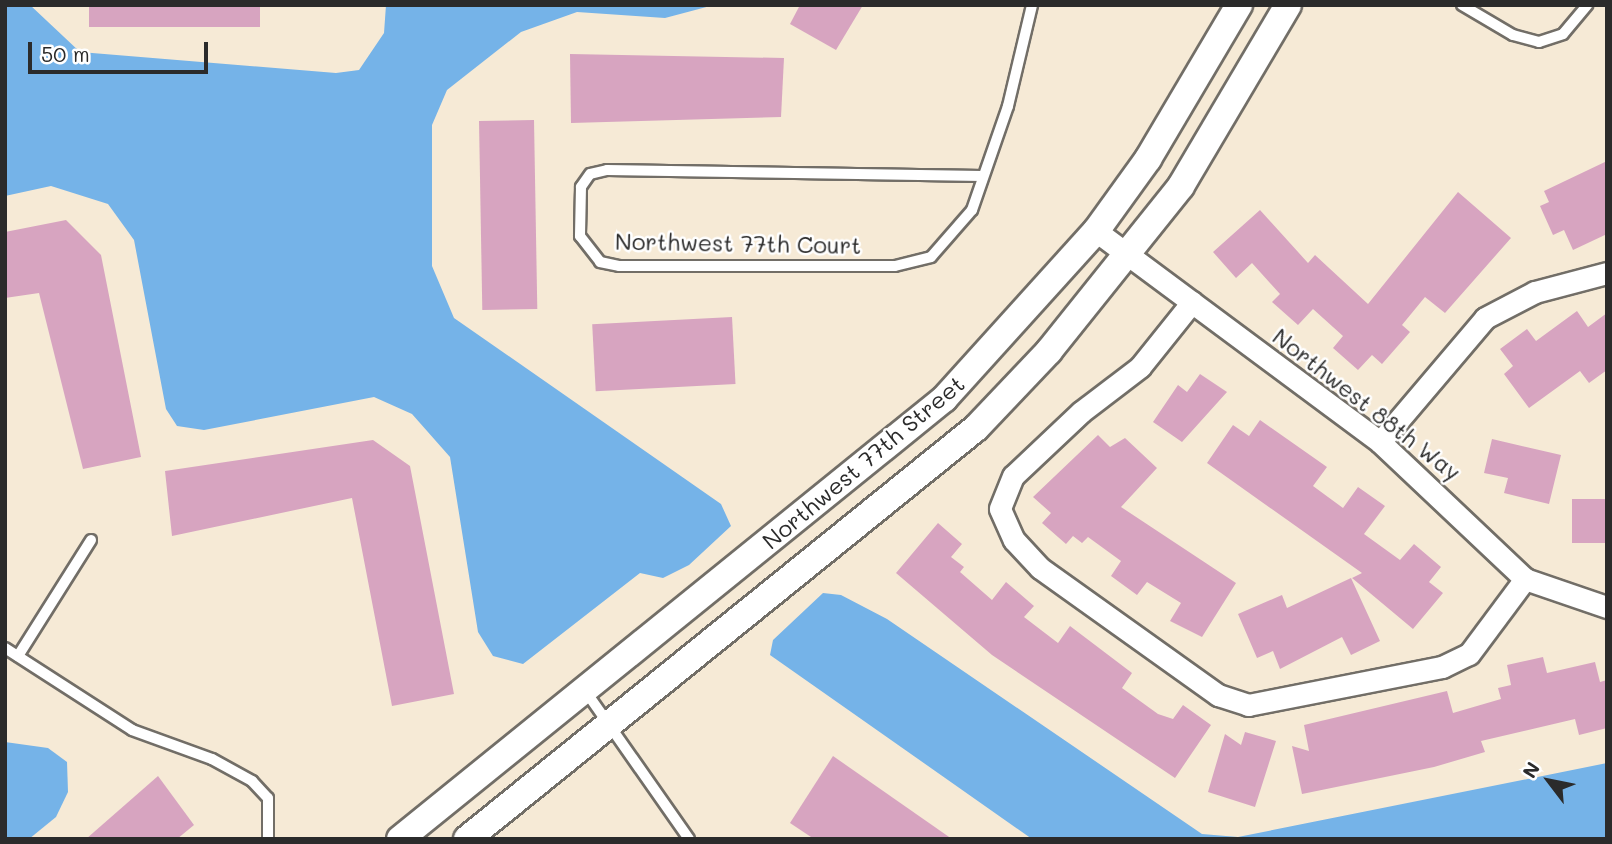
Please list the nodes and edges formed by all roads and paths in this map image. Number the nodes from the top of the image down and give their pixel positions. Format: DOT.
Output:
graph roads {
  1 [pos="1032,5"];
  2 [pos="1239,5"];
  3 [pos="1289,5"];
  4 [pos="1462,5"];
  5 [pos="1587,5"];
  6 [pos="982,176"];
  7 [pos="1096,231"];
  8 [pos="1129,256"];
  9 [pos="1607,273"];
  10 [pos="1192,302"];
  11 [pos="1380,442"];
  12 [pos="91,540"];
  13 [pos="1525,579"];
  14 [pos="1607,607"];
  15 [pos="5,648"];
  16 [pos="19,656"];
  17 [pos="584,689"];
  18 [pos="607,727"];
  19 [pos="268,839"];
  20 [pos="400,839"];
  21 [pos="467,839"];
  22 [pos="689,839"];
  1 -- 6 [label="lane, Northwest 77th Court"];
  2 -- 7 [label="street, Northwest 77th Street"];
  3 -- 8 [label="street, Northwest 77th Street"];
  4 -- 5 [label="lane"];
  6 -- 6 [label="lane, Northwest 77th Court"];
  7 -- 8 [label="street, Northwest 88th Way"];
  7 -- 17 [label="street, Northwest 77th Street"];
  8 -- 10 [label="street, Northwest 88th Way"];
  8 -- 18 [label="street, Northwest 77th Street"];
  9 -- 11 [label="street"];
  10 -- 11 [label="street, Northwest 88th Way"];
  10 -- 13 [label="street"];
  11 -- 13 [label="street, Northwest 88th Way"];
  12 -- 16 [label="lane"];
  13 -- 14 [label="street, Northwest 88th Way"];
  15 -- 16 [label="lane"];
  16 -- 19 [label="lane"];
  17 -- 18 [label="lane"];
  17 -- 20 [label="street, Northwest 77th Street"];
  18 -- 21 [label="street, Northwest 77th Street"];
  18 -- 22 [label="lane"];
}
